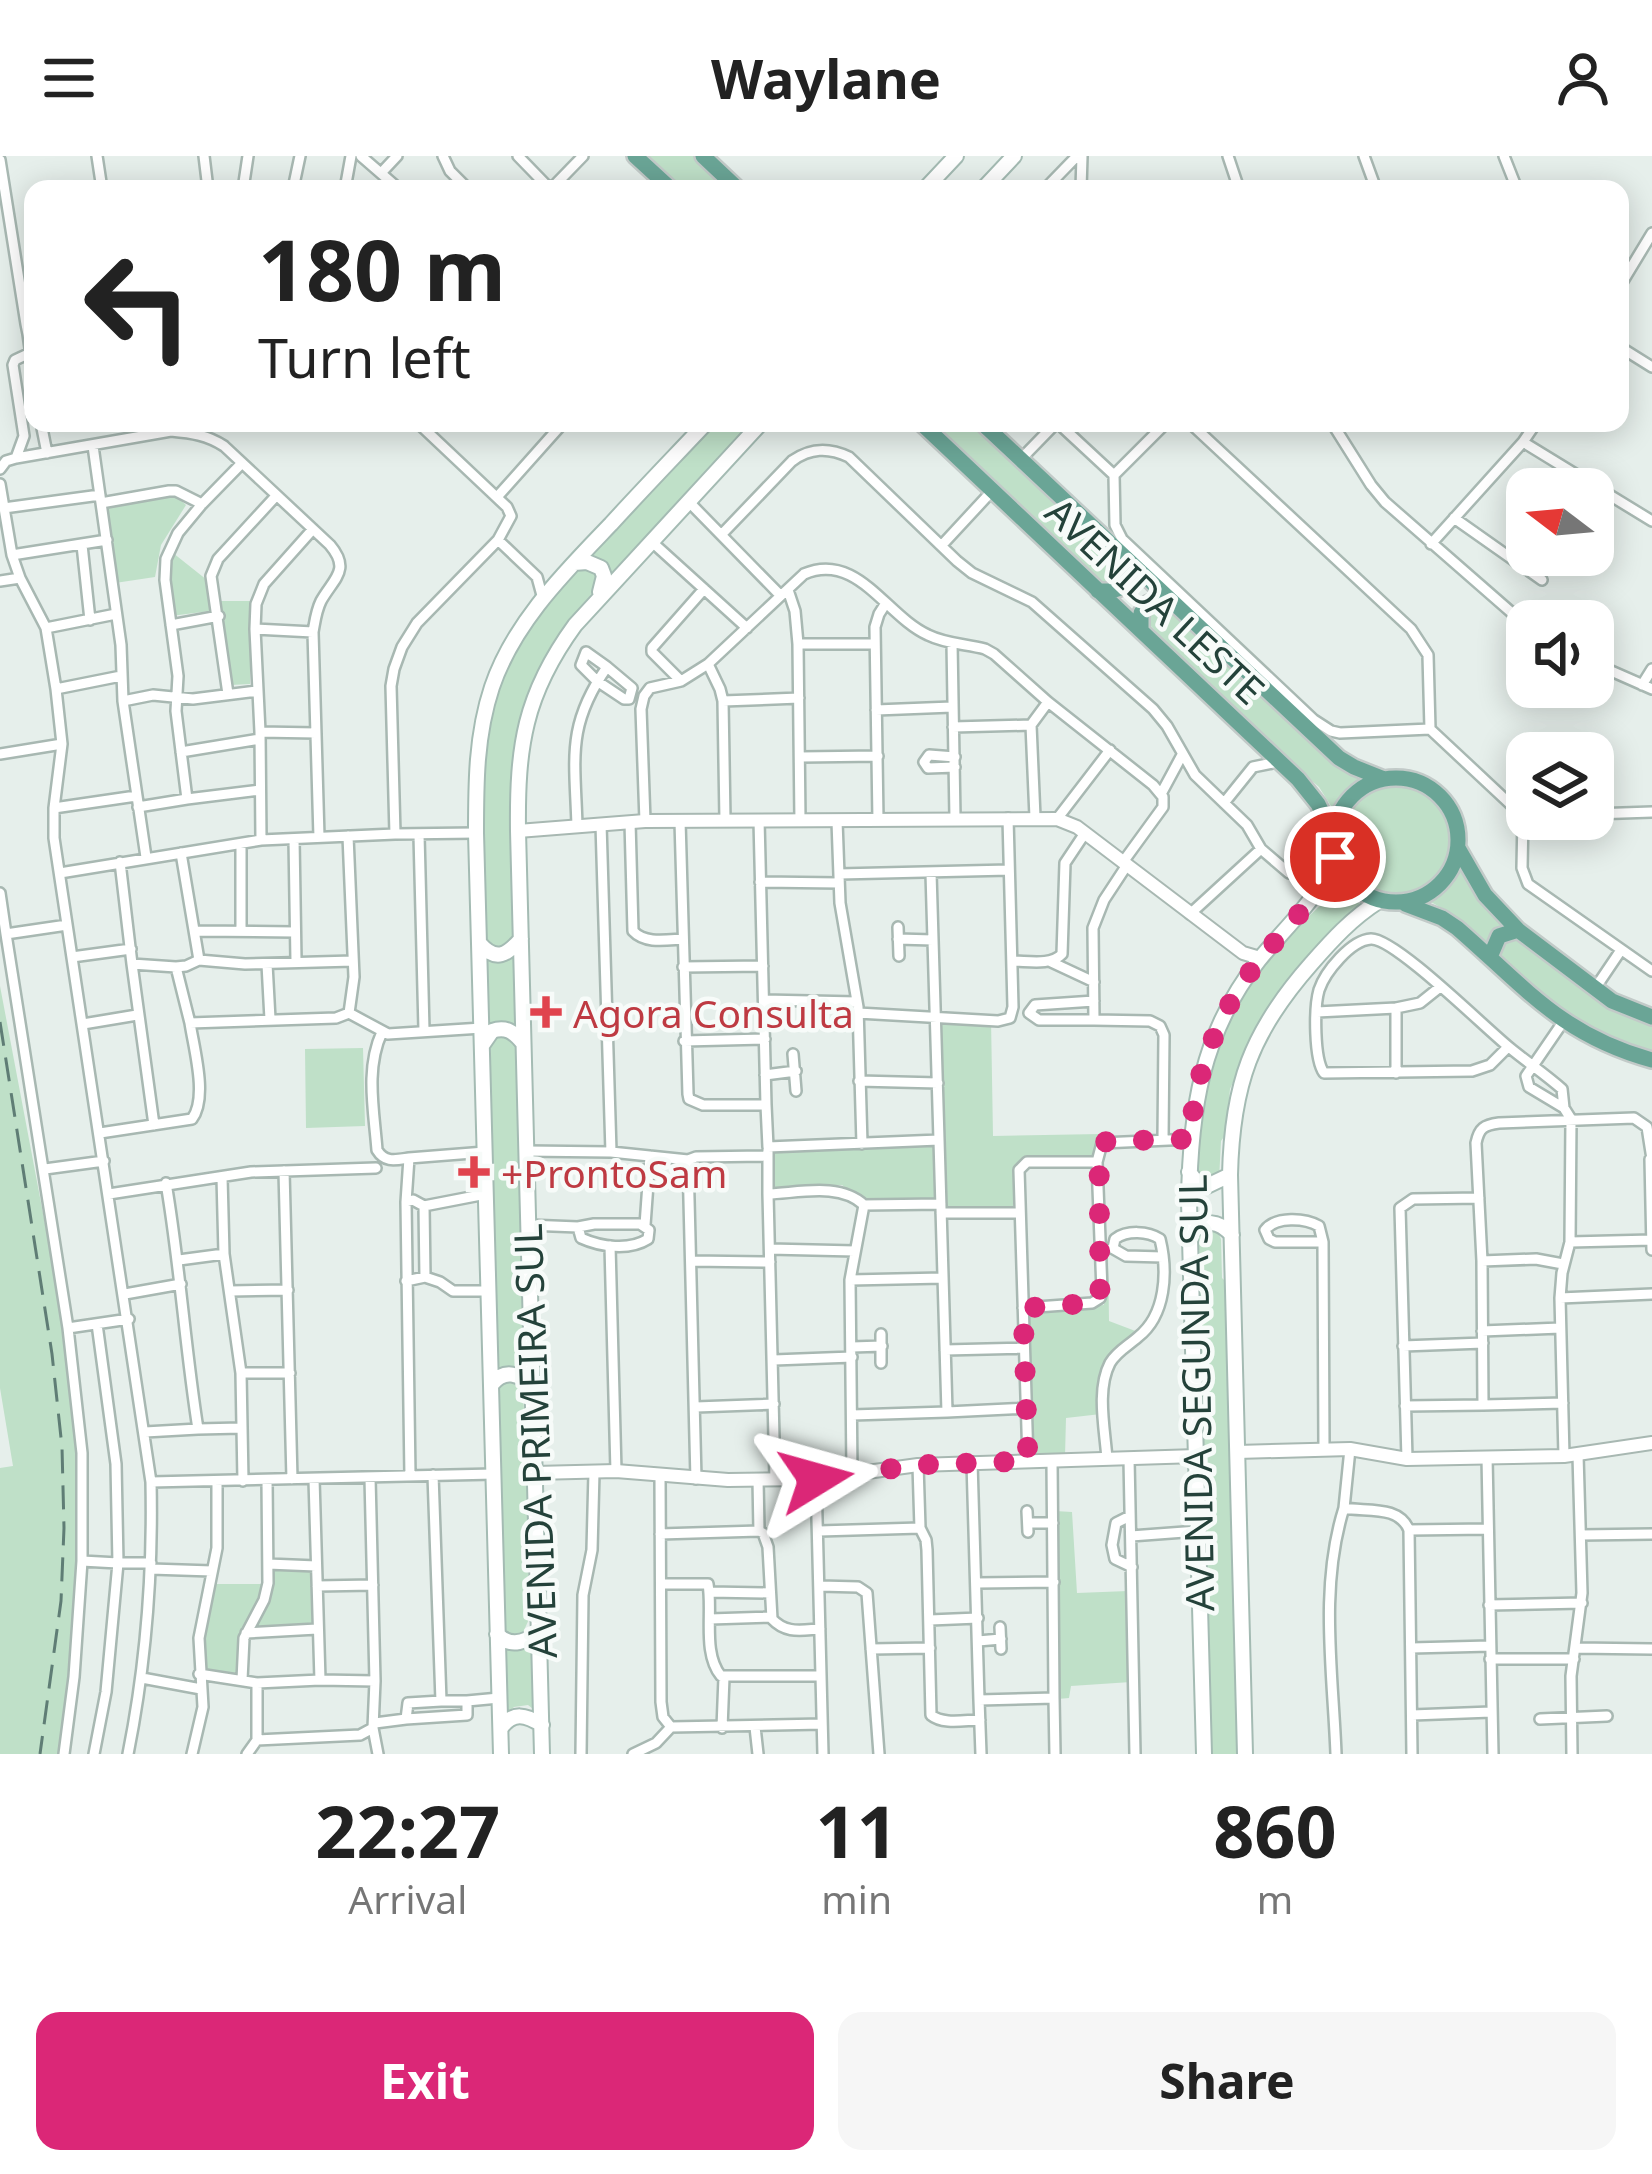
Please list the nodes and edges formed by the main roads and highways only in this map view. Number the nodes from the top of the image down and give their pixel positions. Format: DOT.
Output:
graph roads {
  1 [pos="635,156"];
  2 [pos="704,156"];
  3 [pos="956,156"];
  4 [pos="1015,156"];
  5 [pos="656,180"];
  6 [pos="729,180"];
  7 [pos="934,180"];
  8 [pos="992,180"];
  9 [pos="697,432"];
  10 [pos="753,432"];
  11 [pos="930,432"];
  12 [pos="992,432"];
  13 [pos="574,562"];
  14 [pos="1129,563"];
  15 [pos="1098,591"];
  16 [pos="599,597"];
  17 [pos="1173,603"];
  18 [pos="1141,629"];
  19 [pos="1384,778"];
  20 [pos="1333,835"];
  21 [pos="1458,848"];
  22 [pos="1335,857"];
  23 [pos="1379,901"];
  24 [pos="1401,903"];
  25 [pos="1518,930"];
  26 [pos="520,939"];
  27 [pos="480,944"];
  28 [pos="1490,957"];
  29 [pos="1652,1017"];
  30 [pos="482,1035"];
  31 [pos="524,1043"];
  32 [pos="1651,1059"];
  33 [pos="1189,1172"];
  34 [pos="1230,1175"];
  35 [pos="1190,1234"];
  36 [pos="1232,1235"];
  37 [pos="492,1384"];
  38 [pos="532,1387"];
  39 [pos="540,1630"];
  40 [pos="497,1634"];
  41 [pos="542,1725"];
  42 [pos="500,1729"];
  43 [pos="500,1754"];
  44 [pos="542,1754"];
  45 [pos="1204,1754"];
  46 [pos="1245,1754"];
  1 -- 5 [label="main road"];
  2 -- 6 [label="main road"];
  3 -- 7 [label="main road"];
  4 -- 8 [label="main road"];
  9 -- 13 [label="main road, AVENIDA PRIMEIRA SUL"];
  10 -- 16 [label="main road, AVENIDA PRIMEIRA SUL"];
  11 -- 15 [label="main road, AVENIDA LESTE"];
  12 -- 14 [label="main road, AVENIDA LESTE"];
  13 -- 16 [label="main road"];
  13 -- 27 [label="main road, AVENIDA PRIMEIRA SUL"];
  14 -- 15 [label="main road"];
  14 -- 17 [label="main road, AVENIDA LESTE"];
  15 -- 18 [label="main road, AVENIDA LESTE"];
  16 -- 26 [label="main road, AVENIDA PRIMEIRA SUL"];
  17 -- 18 [label="main road"];
  17 -- 19 [label="main road, AVENIDA LESTE"];
  18 -- 20 [label="main road, AVENIDA LESTE"];
  19 -- 20 [label="main road"];
  19 -- 21 [label="main road"];
  20 -- 22 [label="main road"];
  21 -- 24 [label="main road"];
  21 -- 25 [label="main road"];
  22 -- 23 [label="main road"];
  22 -- 33 [label="main road, AVENIDA SEGUNDA SUL"];
  23 -- 24 [label="main road"];
  23 -- 34 [label="main road, AVENIDA SEGUNDA SUL"];
  24 -- 28 [label="main road"];
  25 -- 28 [label="main road"];
  25 -- 29 [label="main road"];
  26 -- 27 [label="main road"];
  26 -- 31 [label="main road, AVENIDA PRIMEIRA SUL"];
  27 -- 30 [label="main road, AVENIDA PRIMEIRA SUL"];
  28 -- 32 [label="main road"];
  30 -- 31 [label="main road"];
  30 -- 37 [label="main road, AVENIDA PRIMEIRA SUL"];
  31 -- 38 [label="main road, AVENIDA PRIMEIRA SUL"];
  33 -- 34 [label="main road"];
  33 -- 35 [label="main road, AVENIDA SEGUNDA SUL"];
  34 -- 36 [label="main road, AVENIDA SEGUNDA SUL"];
  35 -- 36 [label="main road"];
  35 -- 45 [label="main road, AVENIDA SEGUNDA SUL"];
  36 -- 46 [label="main road, AVENIDA SEGUNDA SUL"];
  37 -- 38 [label="main road"];
  37 -- 40 [label="main road, AVENIDA PRIMEIRA SUL"];
  38 -- 39 [label="main road, AVENIDA PRIMEIRA SUL"];
  39 -- 40 [label="main road"];
  39 -- 41 [label="main road, AVENIDA PRIMEIRA SUL"];
  40 -- 42 [label="main road, AVENIDA PRIMEIRA SUL"];
  41 -- 42 [label="main road"];
  41 -- 44 [label="main road, AVENIDA PRIMEIRA SUL"];
  42 -- 43 [label="main road, AVENIDA PRIMEIRA SUL"];
}
